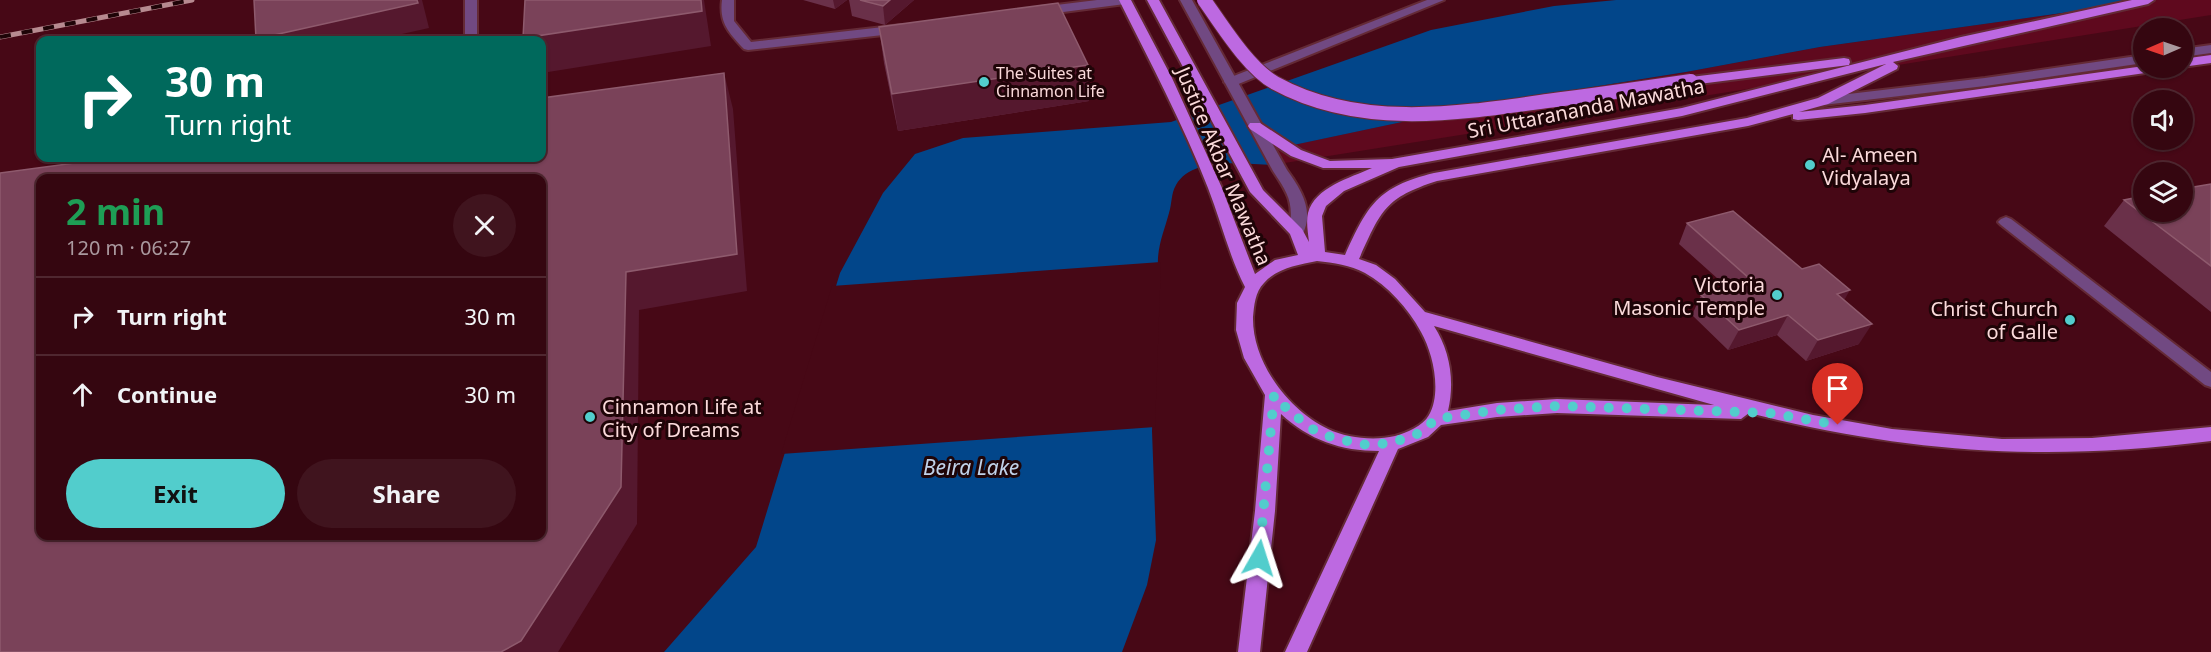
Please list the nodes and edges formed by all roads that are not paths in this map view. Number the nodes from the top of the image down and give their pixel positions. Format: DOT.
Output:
graph roads {
  1 [pos="471,0"];
  2 [pos="728,0"];
  3 [pos="1125,0"];
  4 [pos="1153,0"];
  5 [pos="1186,0"];
  6 [pos="1204,0"];
  7 [pos="1438,0"];
  8 [pos="2148,0"];
  9 [pos="1031,12"];
  10 [pos="912,28"];
  11 [pos="471,36"];
  12 [pos="2211,49"];
  13 [pos="2193,51"];
  14 [pos="1919,52"];
  15 [pos="2211,59"];
  16 [pos="2133,61"];
  17 [pos="2193,61"];
  18 [pos="2133,71"];
  19 [pos="1232,82"];
  20 [pos="1823,101"];
  21 [pos="1748,122"];
  22 [pos="1256,126"];
  23 [pos="1395,163"];
  24 [pos="2006,222"];
  25 [pos="1297,232"];
  26 [pos="1312,256"];
  27 [pos="1350,261"];
  28 [pos="1252,285"];
  29 [pos="1421,316"];
  30 [pos="2211,381"];
  31 [pos="1274,395"];
  32 [pos="1769,413"];
  33 [pos="1436,419"];
  34 [pos="2211,434"];
  35 [pos="1392,443"];
  36 [pos="1249,652"];
  37 [pos="1296,652"];
  1 -- 11 [label="street"];
  2 -- 10 [label="street"];
  3 -- 9 [label="street"];
  3 -- 28 [label="main road, Justice Akbar Mawatha"];
  4 -- 25 [label="main road, Justice Akbar Mawatha"];
  5 -- 19 [label="street"];
  6 -- 14 [label="main road, bridge"];
  7 -- 19 [label="street, Justice Akbar Mawatha"];
  8 -- 14 [label="main road, Sri Uttarananda Mawatha"];
  12 -- 13 [label="street"];
  14 -- 20 [label="main road, Sri Uttarananda Mawatha"];
  14 -- 23 [label="main road, Sri Uttarananda Mawatha"];
  15 -- 17 [label="main road"];
  16 -- 20 [label="street"];
  18 -- 21 [label="main road"];
  19 -- 22 [label="street"];
  20 -- 21 [label="main road, Sri Uttarananda Mawatha"];
  21 -- 27 [label="main road, Sri Uttarananda Mawatha"];
  22 -- 23 [label="main road"];
  22 -- 25 [label="street"];
  23 -- 26 [label="main road, Sri Uttarananda Mawatha"];
  24 -- 30 [label="street"];
  25 -- 26 [label="main road, Justice Akbar Mawatha"];
  26 -- 27 [label="main road"];
  26 -- 28 [label="main road"];
  27 -- 29 [label="main road"];
  28 -- 31 [label="main road"];
  29 -- 32 [label="main road"];
  29 -- 33 [label="main road"];
  31 -- 35 [label="main road"];
  31 -- 36 [label="main road"];
  32 -- 33 [label="main road"];
  32 -- 34 [label="main road"];
  33 -- 35 [label="main road"];
  35 -- 37 [label="main road"];
}
